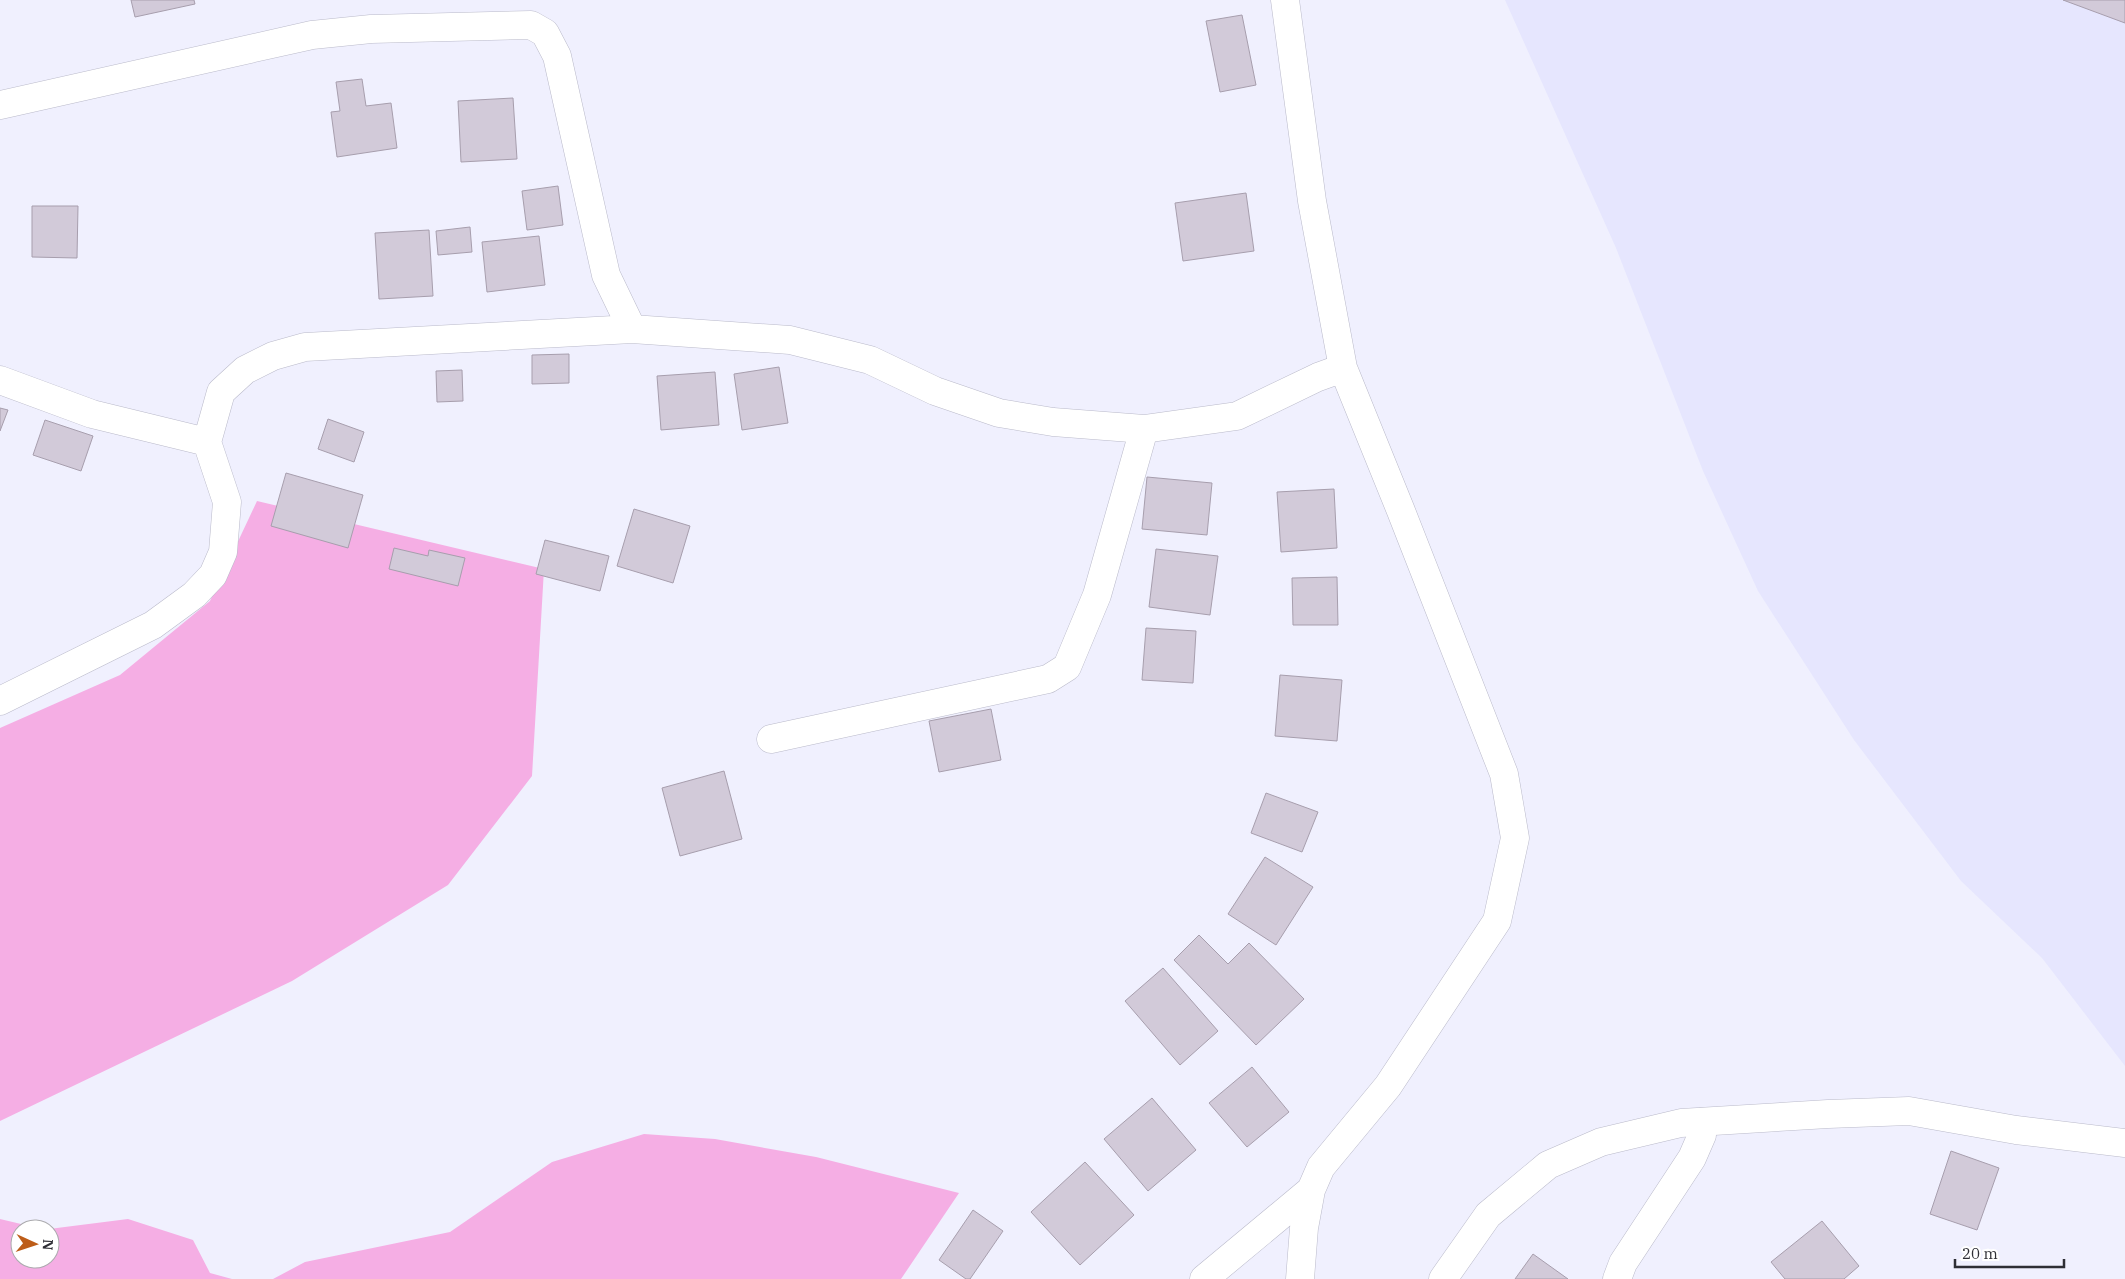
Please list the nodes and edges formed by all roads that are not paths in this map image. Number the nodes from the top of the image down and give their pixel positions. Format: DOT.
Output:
graph roads {
  1 [pos="1285,0"];
  2 [pos="0,105"];
  3 [pos="632,329"];
  4 [pos="1343,368"];
  5 [pos="0,380"];
  6 [pos="1144,429"];
  7 [pos="207,442"];
  8 [pos="0,701"];
  9 [pos="771,739"];
  10 [pos="1702,1122"];
  11 [pos="2125,1143"];
  12 [pos="1311,1190"];
  13 [pos="1204,1279"];
  14 [pos="1300,1279"];
  15 [pos="1443,1279"];
  16 [pos="1618,1279"];
  1 -- 4 [label="street"];
  2 -- 3 [label="street"];
  3 -- 6 [label="street"];
  3 -- 7 [label="street"];
  4 -- 6 [label="street"];
  4 -- 12 [label="street"];
  5 -- 7 [label="street"];
  6 -- 9 [label="street"];
  7 -- 8 [label="street"];
  10 -- 11 [label="street"];
  10 -- 15 [label="street"];
  10 -- 16 [label="street"];
  12 -- 13 [label="street"];
  12 -- 14 [label="street"];
}
